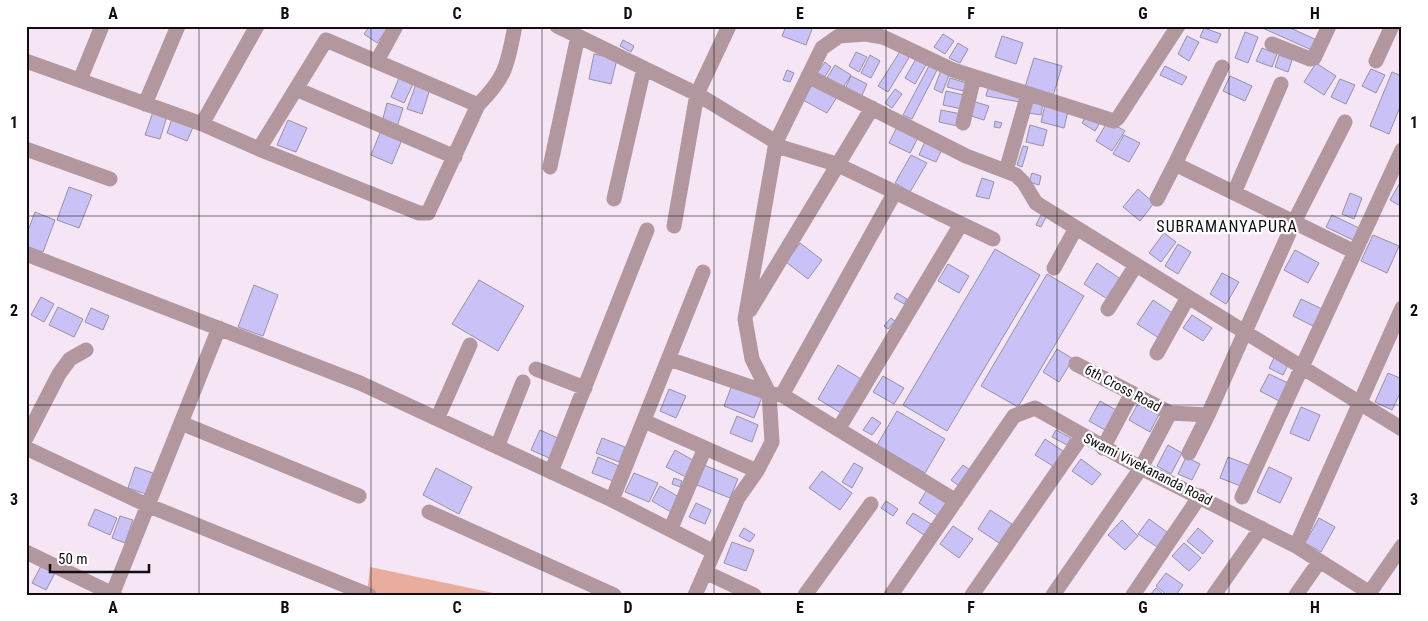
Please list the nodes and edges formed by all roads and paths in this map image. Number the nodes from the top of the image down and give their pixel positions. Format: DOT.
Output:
graph roads {
  1 [pos="102,26"];
  2 [pos="178,26"];
  3 [pos="257,26"];
  4 [pos="334,26"];
  5 [pos="396,26"];
  6 [pos="515,26"];
  7 [pos="557,26"];
  8 [pos="730,26"];
  9 [pos="1178,26"];
  10 [pos="1329,26"];
  11 [pos="1392,26"];
  12 [pos="841,31"];
  13 [pos="578,36"];
  14 [pos="326,40"];
  15 [pos="1272,44"];
  16 [pos="26,61"];
  17 [pos="377,61"];
  18 [pos="1376,61"];
  19 [pos="1222,66"];
  20 [pos="644,68"];
  21 [pos="808,76"];
  22 [pos="974,77"];
  23 [pos="80,80"];
  24 [pos="1281,84"];
  25 [pos="296,90"];
  26 [pos="697,94"];
  27 [pos="1028,94"];
  28 [pos="145,104"];
  29 [pos="478,104"];
  30 [pos="872,108"];
  31 [pos="1345,122"];
  32 [pos="963,123"];
  33 [pos="202,124"];
  34 [pos="777,144"];
  35 [pos="26,149"];
  36 [pos="259,149"];
  37 [pos="1402,150"];
  38 [pos="455,157"];
  39 [pos="836,164"];
  40 [pos="1175,164"];
  41 [pos="550,167"];
  42 [pos="1006,171"];
  43 [pos="110,179"];
  44 [pos="895,192"];
  45 [pos="1234,193"];
  46 [pos="614,199"];
  47 [pos="1157,199"];
  48 [pos="1294,222"];
  49 [pos="961,224"];
  50 [pos="674,226"];
  51 [pos="1076,228"];
  52 [pos="647,230"];
  53 [pos="993,239"];
  54 [pos="1354,252"];
  55 [pos="26,254"];
  56 [pos="1136,264"];
  57 [pos="1054,268"];
  58 [pos="703,272"];
  59 [pos="1188,297"];
  60 [pos="1402,308"];
  61 [pos="1108,309"];
  62 [pos="745,319"];
  63 [pos="219,328"];
  64 [pos="1246,332"];
  65 [pos="470,345"];
  66 [pos="86,350"];
  67 [pos="1157,353"];
  68 [pos="669,358"];
  69 [pos="1076,364"];
  70 [pos="1301,364"];
  71 [pos="536,369"];
  72 [pos="523,382"];
  73 [pos="585,388"];
  74 [pos="1132,393"];
  75 [pos="776,394"];
  76 [pos="1359,403"];
  77 [pos="1170,413"];
  78 [pos="1208,415"];
  79 [pos="437,419"];
  80 [pos="644,421"];
  81 [pos="181,423"];
  82 [pos="840,428"];
  83 [pos="1402,428"];
  84 [pos="1082,436"];
  85 [pos="26,438"];
  86 [pos="497,447"];
  87 [pos="26,448"];
  88 [pos="705,448"];
  89 [pos="1104,448"];
  90 [pos="1189,453"];
  91 [pos="1142,468"];
  92 [pos="758,471"];
  93 [pos="551,472"];
  94 [pos="359,496"];
  95 [pos="1200,496"];
  96 [pos="1242,497"];
  97 [pos="612,500"];
  98 [pos="956,500"];
  99 [pos="871,504"];
  100 [pos="147,505"];
  101 [pos="429,512"];
  102 [pos="671,528"];
  103 [pos="1261,528"];
  104 [pos="1296,546"];
  105 [pos="1402,546"];
  106 [pos="26,552"];
  107 [pos="714,552"];
  108 [pos="1319,562"];
  109 [pos="705,572"];
  110 [pos="113,594"];
  111 [pos="1369,594"];
  112 [pos="368,595"];
  113 [pos="614,595"];
  114 [pos="695,595"];
  115 [pos="754,595"];
  116 [pos="805,595"];
  117 [pos="891,595"];
  118 [pos="972,595"];
  119 [pos="1053,595"];
  120 [pos="1133,595"];
  121 [pos="1214,595"];
  122 [pos="1296,595"];
  1 -- 23 [label="street"];
  2 -- 28 [label="street"];
  3 -- 33 [label="street"];
  4 -- 14 [label="street"];
  5 -- 17 [label="street"];
  6 -- 29 [label="street"];
  7 -- 13 [label="street"];
  8 -- 26 [label="street"];
  9 -- 27 [label="street"];
  10 -- 15 [label="street"];
  11 -- 18 [label="street"];
  12 -- 21 [label="street"];
  12 -- 22 [label="street"];
  13 -- 20 [label="street"];
  13 -- 41 [label="street"];
  14 -- 17 [label="street"];
  14 -- 25 [label="street"];
  16 -- 23 [label="street"];
  17 -- 29 [label="street"];
  19 -- 40 [label="street"];
  20 -- 26 [label="street"];
  20 -- 46 [label="street"];
  21 -- 30 [label="street"];
  21 -- 34 [label="street"];
  22 -- 27 [label="street"];
  22 -- 32 [label="street"];
  23 -- 28 [label="street"];
  24 -- 45 [label="street"];
  25 -- 36 [label="street"];
  25 -- 38 [label="street"];
  26 -- 34 [label="street"];
  26 -- 50 [label="street"];
  27 -- 42 [label="street"];
  28 -- 33 [label="street"];
  29 -- 38 [label="street"];
  30 -- 39 [label="street"];
  30 -- 42 [label="street"];
  31 -- 48 [label="street"];
  33 -- 36 [label="street"];
  34 -- 39 [label="street"];
  34 -- 62 [label="street"];
  35 -- 43 [label="street"];
  36 -- 38 [label="street"];
  37 -- 54 [label="street"];
  39 -- 44 [label="street"];
  39 -- 62 [label="street"];
  40 -- 45 [label="street"];
  40 -- 47 [label="street"];
  42 -- 51 [label="street"];
  44 -- 49 [label="street"];
  44 -- 75 [label="street"];
  45 -- 48 [label="street"];
  48 -- 54 [label="street"];
  48 -- 64 [label="street"];
  49 -- 53 [label="street"];
  49 -- 82 [label="street"];
  51 -- 56 [label="street"];
  51 -- 57 [label="street"];
  52 -- 73 [label="street"];
  54 -- 70 [label="street"];
  55 -- 63 [label="street"];
  56 -- 59 [label="street"];
  56 -- 61 [label="street"];
  58 -- 68 [label="street"];
  59 -- 64 [label="street"];
  59 -- 67 [label="street"];
  60 -- 76 [label="street"];
  62 -- 75 [label="street"];
  63 -- 79 [label="street"];
  63 -- 81 [label="street"];
  64 -- 70 [label="street"];
  64 -- 78 [label="street"];
  65 -- 79 [label="street"];
  66 -- 85 [label="street"];
  68 -- 75 [label="street"];
  68 -- 80 [label="street"];
  69 -- 74 [label="street, 6th Cross Road"];
  70 -- 76 [label="street"];
  70 -- 96 [label="street"];
  71 -- 73 [label="street"];
  72 -- 86 [label="street"];
  73 -- 93 [label="street"];
  74 -- 77 [label="street, 6th Cross Road"];
  74 -- 89 [label="street"];
  75 -- 82 [label="street"];
  75 -- 92 [label="street"];
  76 -- 83 [label="street"];
  76 -- 104 [label="street"];
  77 -- 78 [label="street"];
  77 -- 91 [label="street"];
  78 -- 90 [label="street"];
  79 -- 86 [label="street"];
  80 -- 88 [label="street"];
  80 -- 97 [label="street"];
  81 -- 94 [label="street"];
  81 -- 100 [label="street"];
  82 -- 98 [label="street"];
  84 -- 89 [label="street, Swami Vivekananda Road"];
  84 -- 98 [label="street, Swami Vivekananda Road"];
  84 -- 118 [label="street"];
  86 -- 93 [label="street"];
  87 -- 100 [label="street"];
  88 -- 92 [label="street"];
  88 -- 102 [label="street"];
  89 -- 91 [label="street, Swami Vivekananda Road"];
  91 -- 95 [label="street, Swami Vivekananda Road"];
  91 -- 119 [label="street"];
  92 -- 107 [label="street"];
  93 -- 97 [label="street"];
  95 -- 103 [label="street, Swami Vivekananda Road"];
  95 -- 120 [label="street"];
  97 -- 102 [label="street"];
  98 -- 117 [label="street"];
  99 -- 116 [label="street"];
  100 -- 110 [label="street"];
  100 -- 112 [label="street"];
  101 -- 113 [label="street"];
  102 -- 107 [label="street"];
  103 -- 104 [label="street, Swami Vivekananda Road"];
  103 -- 121 [label="street"];
  104 -- 108 [label="street, Swami Vivekananda Road"];
  105 -- 111 [label="street"];
  106 -- 110 [label="street"];
  107 -- 109 [label="street"];
  108 -- 111 [label="street, Swami Vivekananda Road"];
  108 -- 122 [label="street"];
  109 -- 114 [label="street"];
  109 -- 115 [label="street"];
}
